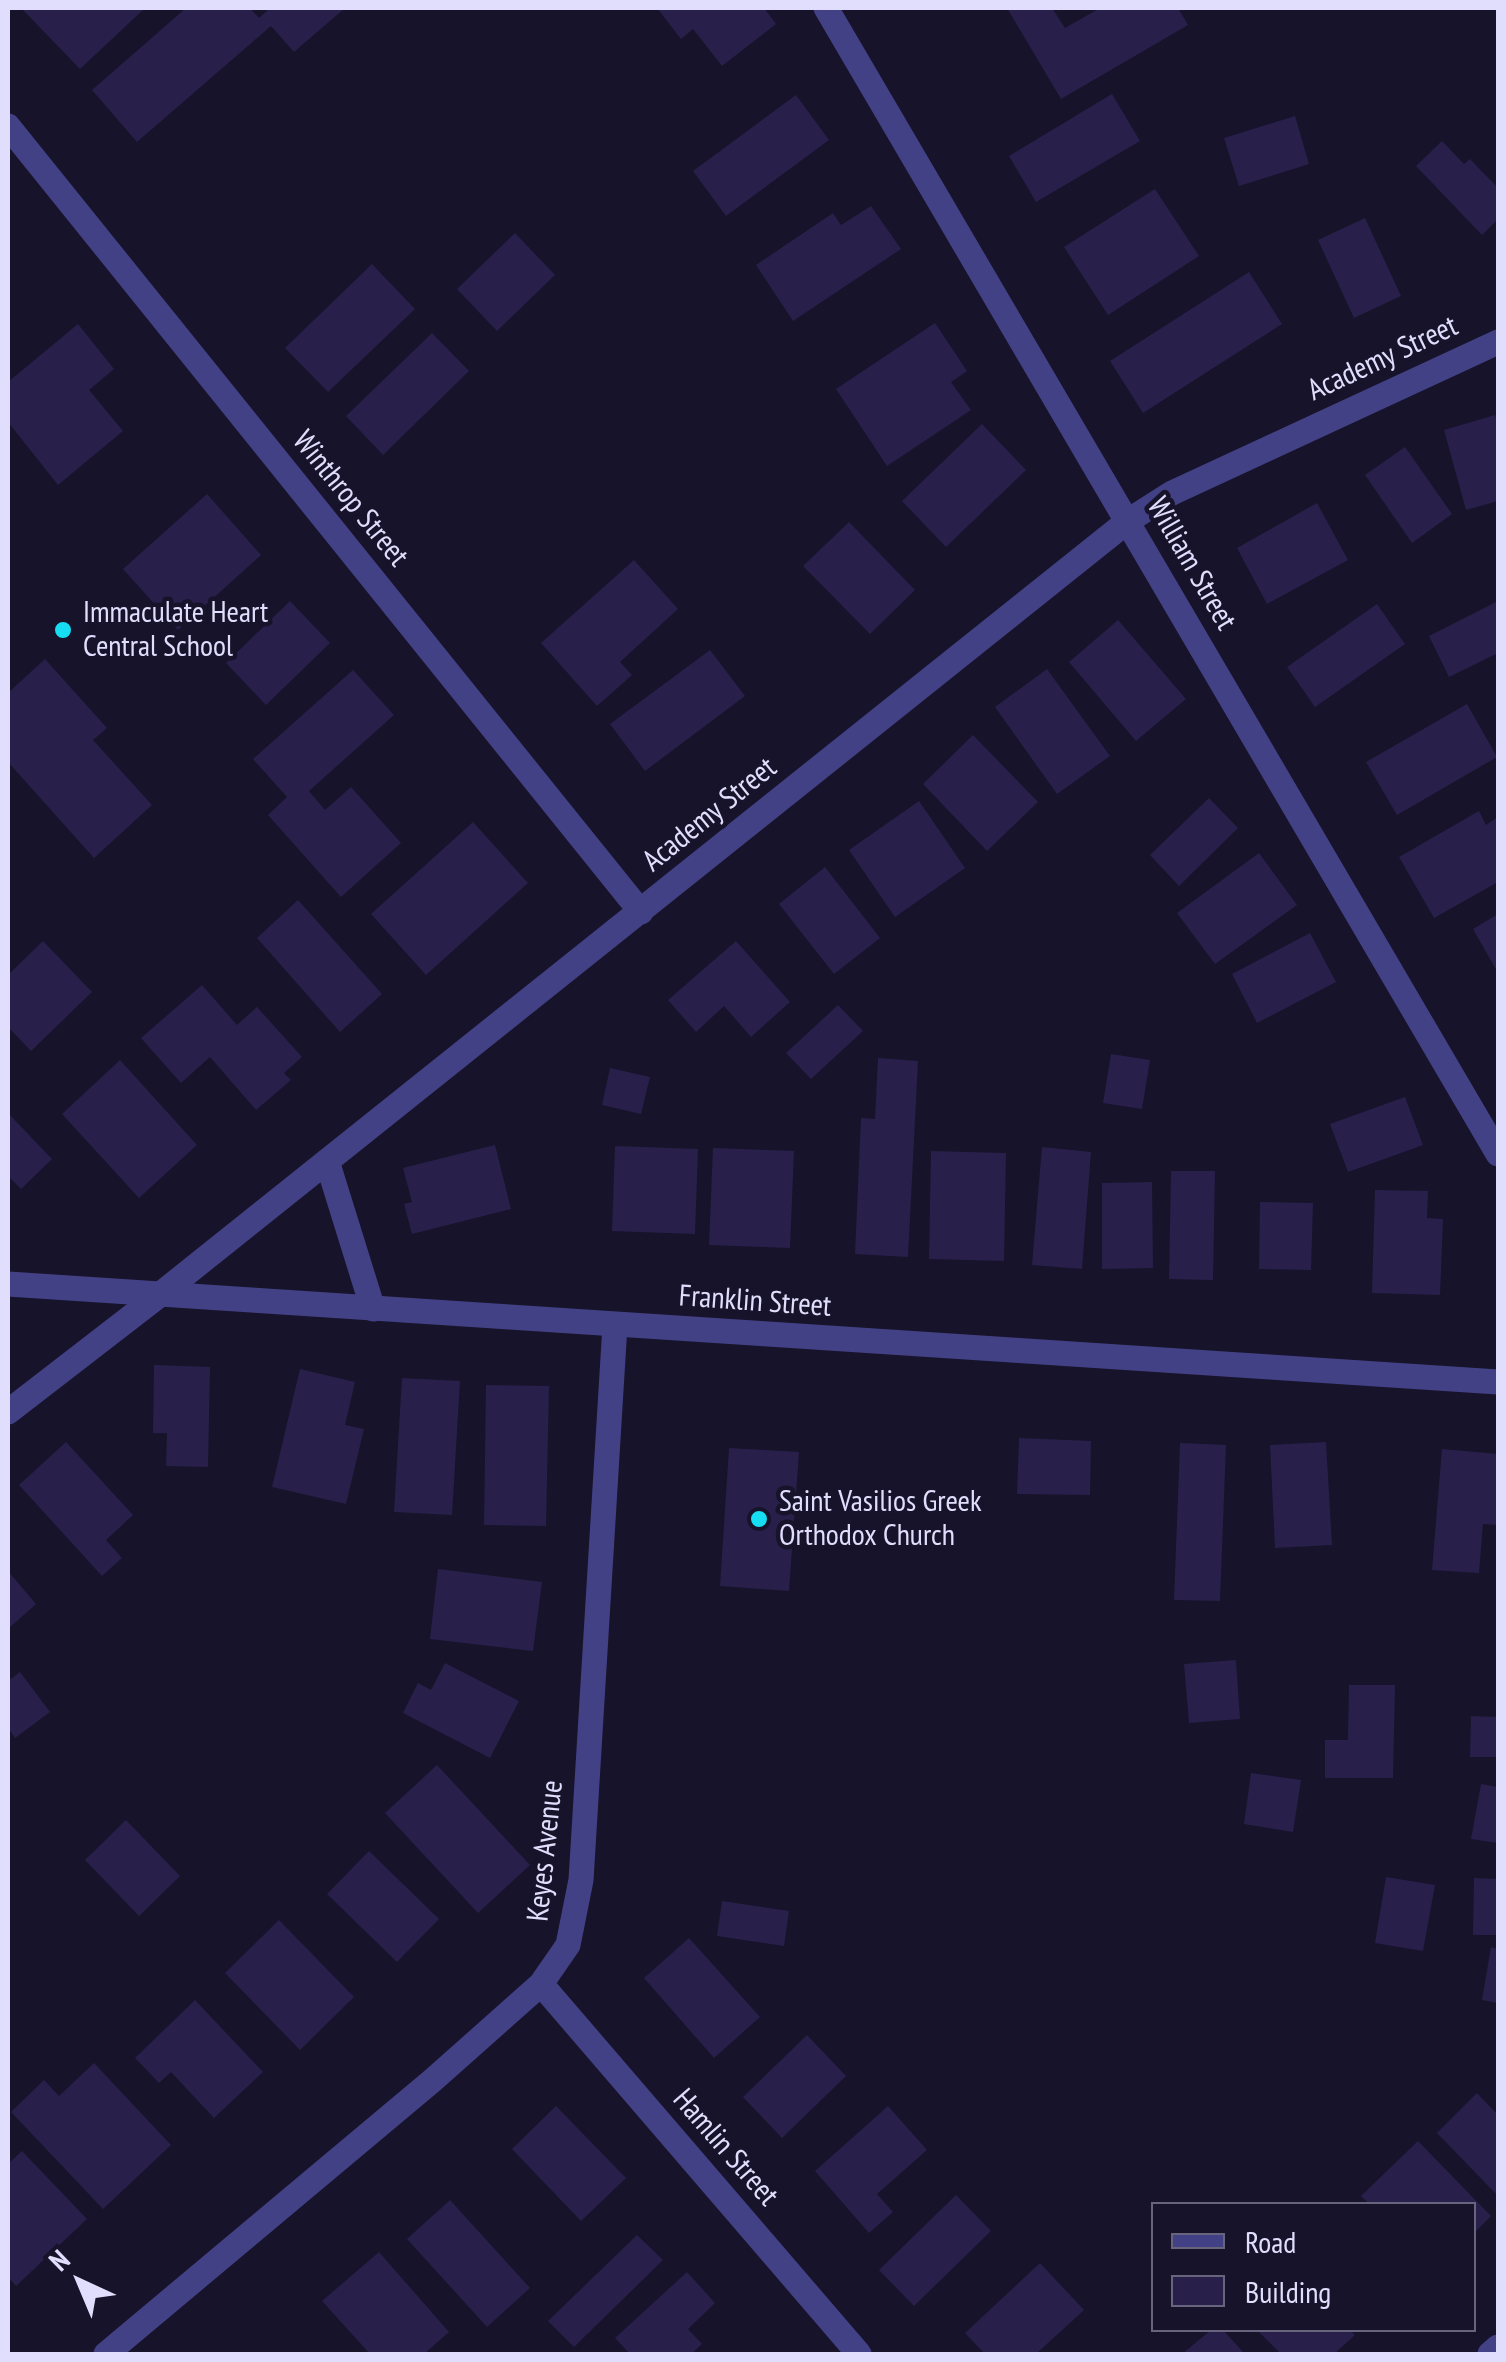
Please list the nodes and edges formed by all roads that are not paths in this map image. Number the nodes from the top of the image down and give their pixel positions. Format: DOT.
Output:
graph roads {
  1 [pos="826,8"];
  2 [pos="8,126"];
  3 [pos="1498,342"];
  4 [pos="1128,521"];
  5 [pos="641,912"];
  6 [pos="1498,1154"];
  7 [pos="327,1161"];
  8 [pos="8,1284"];
  9 [pos="162,1293"];
  10 [pos="373,1309"];
  11 [pos="615,1325"];
  12 [pos="1498,1382"];
  13 [pos="8,1412"];
  14 [pos="542,1984"];
  15 [pos="1498,2347"];
  16 [pos="106,2354"];
  17 [pos="859,2354"];
  18 [pos="1490,2354"];
  1 -- 4 [label="street, William Street"];
  2 -- 5 [label="street, Winthrop Street"];
  3 -- 4 [label="street, Academy Street"];
  4 -- 5 [label="street, Academy Street"];
  4 -- 6 [label="street, William Street"];
  5 -- 7 [label="street, Academy Street"];
  7 -- 9 [label="street, Academy Street"];
  7 -- 10 [label="street"];
  8 -- 9 [label="street, Franklin Street"];
  9 -- 10 [label="street, Franklin Street"];
  9 -- 13 [label="street, Academy Street"];
  10 -- 11 [label="street, Franklin Street"];
  11 -- 12 [label="street, Franklin Street"];
  11 -- 14 [label="street, Keyes Avenue"];
  14 -- 16 [label="street, Keyes Avenue"];
  14 -- 17 [label="street, Hamlin Street"];
  15 -- 18 [label="street"];
}
